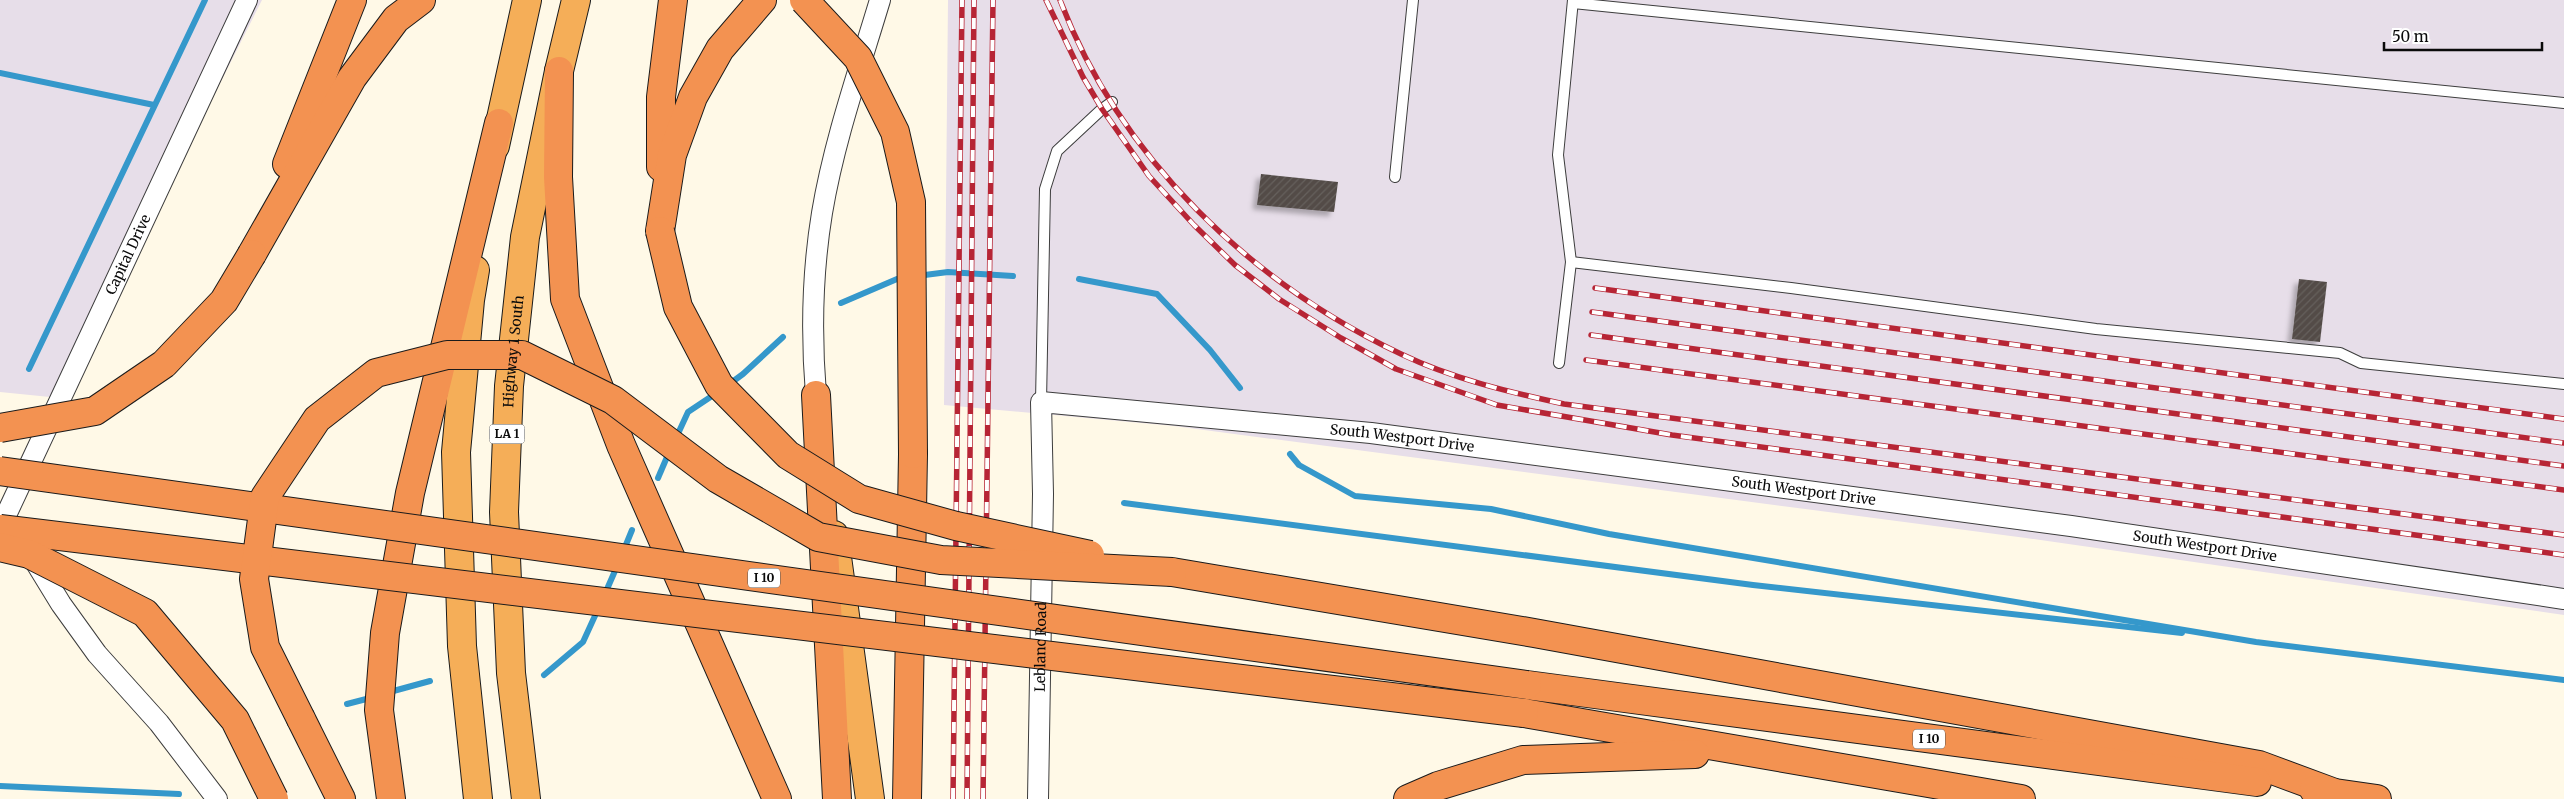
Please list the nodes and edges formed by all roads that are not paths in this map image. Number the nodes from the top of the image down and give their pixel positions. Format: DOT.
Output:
graph roads {
  1 [pos="247,0"];
  2 [pos="352,0"];
  3 [pos="421,0"];
  4 [pos="576,0"];
  5 [pos="673,0"];
  6 [pos="762,0"];
  7 [pos="804,0"];
  8 [pos="880,0"];
  9 [pos="1413,0"];
  10 [pos="1573,1"];
  11 [pos="526,3"];
  12 [pos="559,71"];
  13 [pos="1112,102"];
  14 [pos="2564,103"];
  15 [pos="499,123"];
  16 [pos="1395,177"];
  17 [pos="660,231"];
  18 [pos="252,254"];
  19 [pos="1571,262"];
  20 [pos="1559,363"];
  21 [pos="2564,384"];
  22 [pos="816,395"];
  23 [pos="1041,402"];
  24 [pos="0,428"];
  25 [pos="0,471"];
  26 [pos="3,521"];
  27 [pos="0,548"];
  28 [pos="1172,572"];
  29 [pos="2564,599"];
  30 [pos="1754,752"];
  31 [pos="2332,792"];
  32 [pos="217,799"];
  33 [pos="274,799"];
  34 [pos="341,799"];
  35 [pos="391,799"];
  36 [pos="478,799"];
  37 [pos="526,799"];
  38 [pos="777,799"];
  39 [pos="837,799"];
  40 [pos="870,799"];
  41 [pos="907,799"];
  42 [pos="1038,799"];
  43 [pos="1408,799"];
  44 [pos="2021,799"];
  45 [pos="2377,799"];
  1 -- 26 [label="street, Capital Drive"];
  2 -- 18 [label="highway"];
  3 -- 18 [label="highway"];
  4 -- 12 [label="highway, Highway 1 South / LA 1"];
  5 -- 17 [label="highway"];
  6 -- 17 [label="highway"];
  7 -- 41 [label="highway, bridge"];
  8 -- 22 [label="street"];
  9 -- 16 [label="lane"];
  10 -- 14 [label="lane"];
  10 -- 19 [label="lane"];
  11 -- 15 [label="highway"];
  12 -- 37 [label="highway, Highway 1 South / LA 1"];
  12 -- 38 [label="highway"];
  13 -- 23 [label="lane"];
  15 -- 35 [label="highway"];
  15 -- 36 [label="highway"];
  17 -- 28 [label="highway, bridge"];
  18 -- 24 [label="highway, bridge"];
  19 -- 20 [label="lane"];
  19 -- 21 [label="lane"];
  22 -- 39 [label="highway"];
  22 -- 40 [label="highway"];
  23 -- 29 [label="street, South Westport Drive"];
  23 -- 42 [label="street, Leblanc Road"];
  25 -- 31 [label="highway, I 10, bridge"];
  26 -- 30 [label="highway, bridge"];
  26 -- 32 [label="street"];
  27 -- 33 [label="highway, bridge"];
  28 -- 31 [label="highway"];
  28 -- 34 [label="highway, bridge"];
  30 -- 43 [label="highway"];
  30 -- 44 [label="highway"];
  31 -- 45 [label="highway, I 10"];
}
